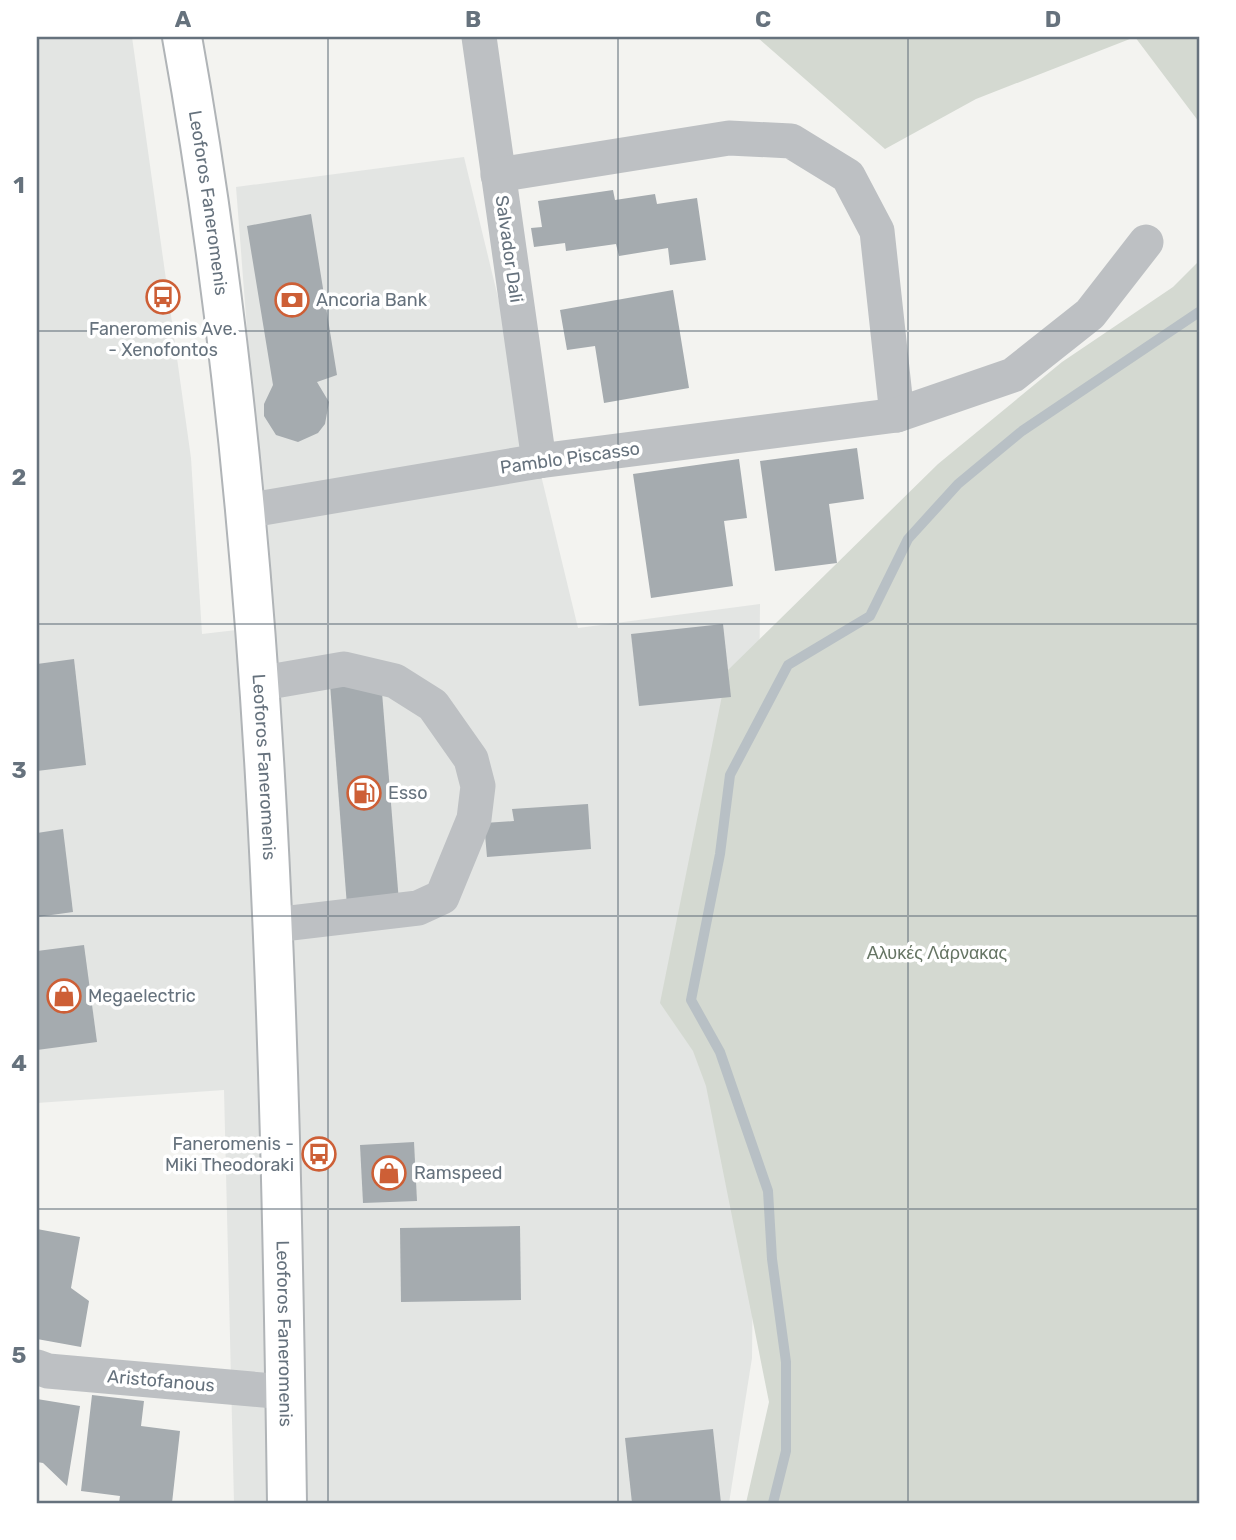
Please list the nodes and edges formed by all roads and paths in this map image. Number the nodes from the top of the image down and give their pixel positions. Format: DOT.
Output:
graph roads {
  1 [pos="182,37"];
  2 [pos="479,37"];
  3 [pos="498,175"];
  4 [pos="1146,242"];
  5 [pos="897,415"];
  6 [pos="539,461"];
  7 [pos="245,511"];
  8 [pos="257,684"];
  9 [pos="274,925"];
  10 [pos="37,1367"];
  11 [pos="285,1392"];
  12 [pos="287,1503"];
  1 -- 7 [label="main road, Leoforos Faneromenis"];
  2 -- 3 [label="street, Salvador Dali"];
  3 -- 5 [label="street"];
  3 -- 6 [label="street, Salvador Dali"];
  4 -- 5 [label="street, Pamblo Piscasso"];
  5 -- 6 [label="street, Pamblo Piscasso"];
  6 -- 7 [label="street, Pamblo Piscasso"];
  7 -- 8 [label="main road, Leoforos Faneromenis"];
  8 -- 9 [label="main road, Leoforos Faneromenis"];
  8 -- 9 [label="street"];
  9 -- 11 [label="main road, Leoforos Faneromenis"];
  10 -- 11 [label="street, Aristofanous"];
  11 -- 12 [label="main road, Leoforos Faneromenis"];
}
